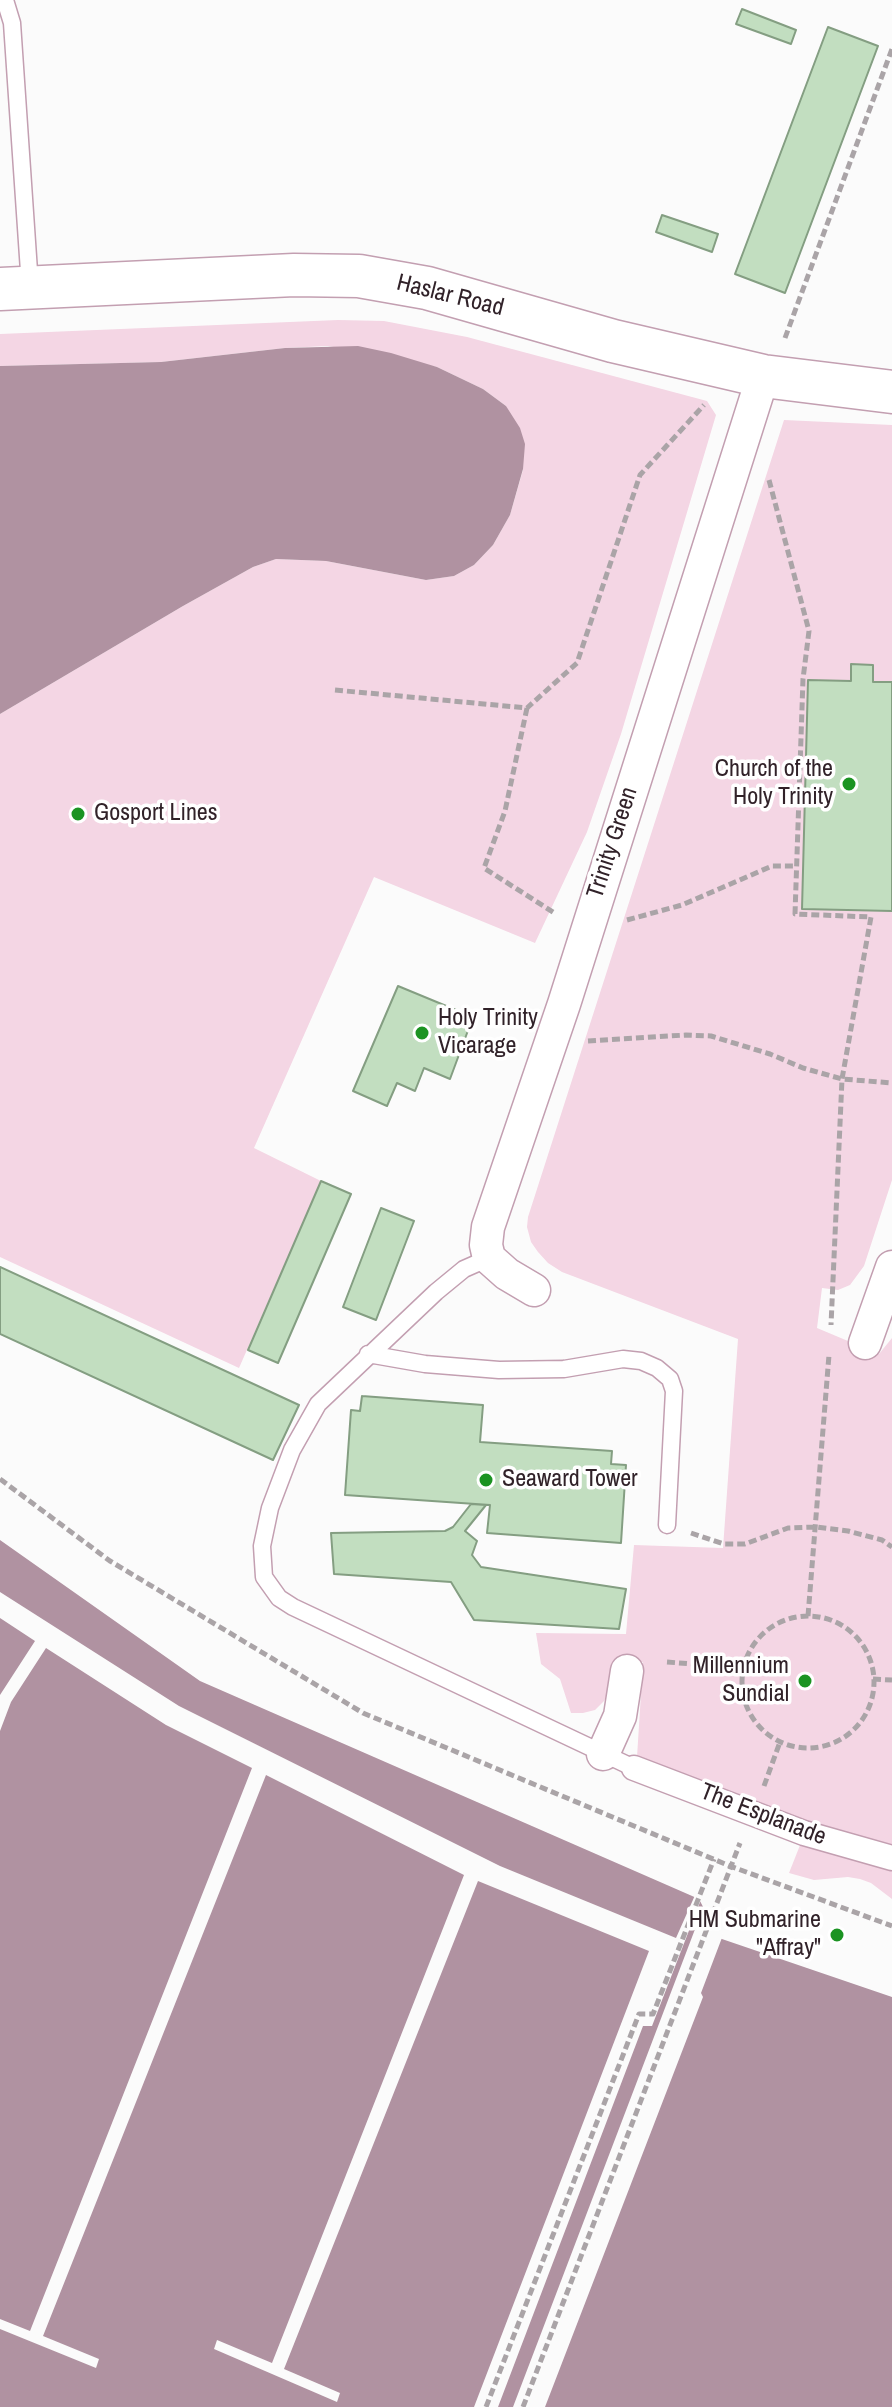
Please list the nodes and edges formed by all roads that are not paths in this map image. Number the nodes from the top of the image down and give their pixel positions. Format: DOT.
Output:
graph roads {
  1 [pos="5,0"];
  2 [pos="15,288"];
  3 [pos="767,376"];
  4 [pos="892,392"];
  5 [pos="489,1258"];
  6 [pos="889,1285"];
  7 [pos="534,1290"];
  8 [pos="865,1343"];
  9 [pos="368,1354"];
  10 [pos="667,1525"];
  11 [pos="627,1671"];
  12 [pos="603,1754"];
  13 [pos="634,1768"];
  14 [pos="892,1858"];
  1 -- 2 [label="lane"];
  2 -- 3 [label="street, Haslar Road"];
  3 -- 4 [label="street, Haslar Road"];
  3 -- 5 [label="street, Trinity Green"];
  5 -- 7 [label="street"];
  5 -- 9 [label="lane"];
  6 -- 8 [label="street"];
  9 -- 10 [label="lane"];
  9 -- 12 [label="lane"];
  11 -- 12 [label="street"];
  12 -- 13 [label="lane"];
  13 -- 14 [label="street, The Esplanade"];
}
